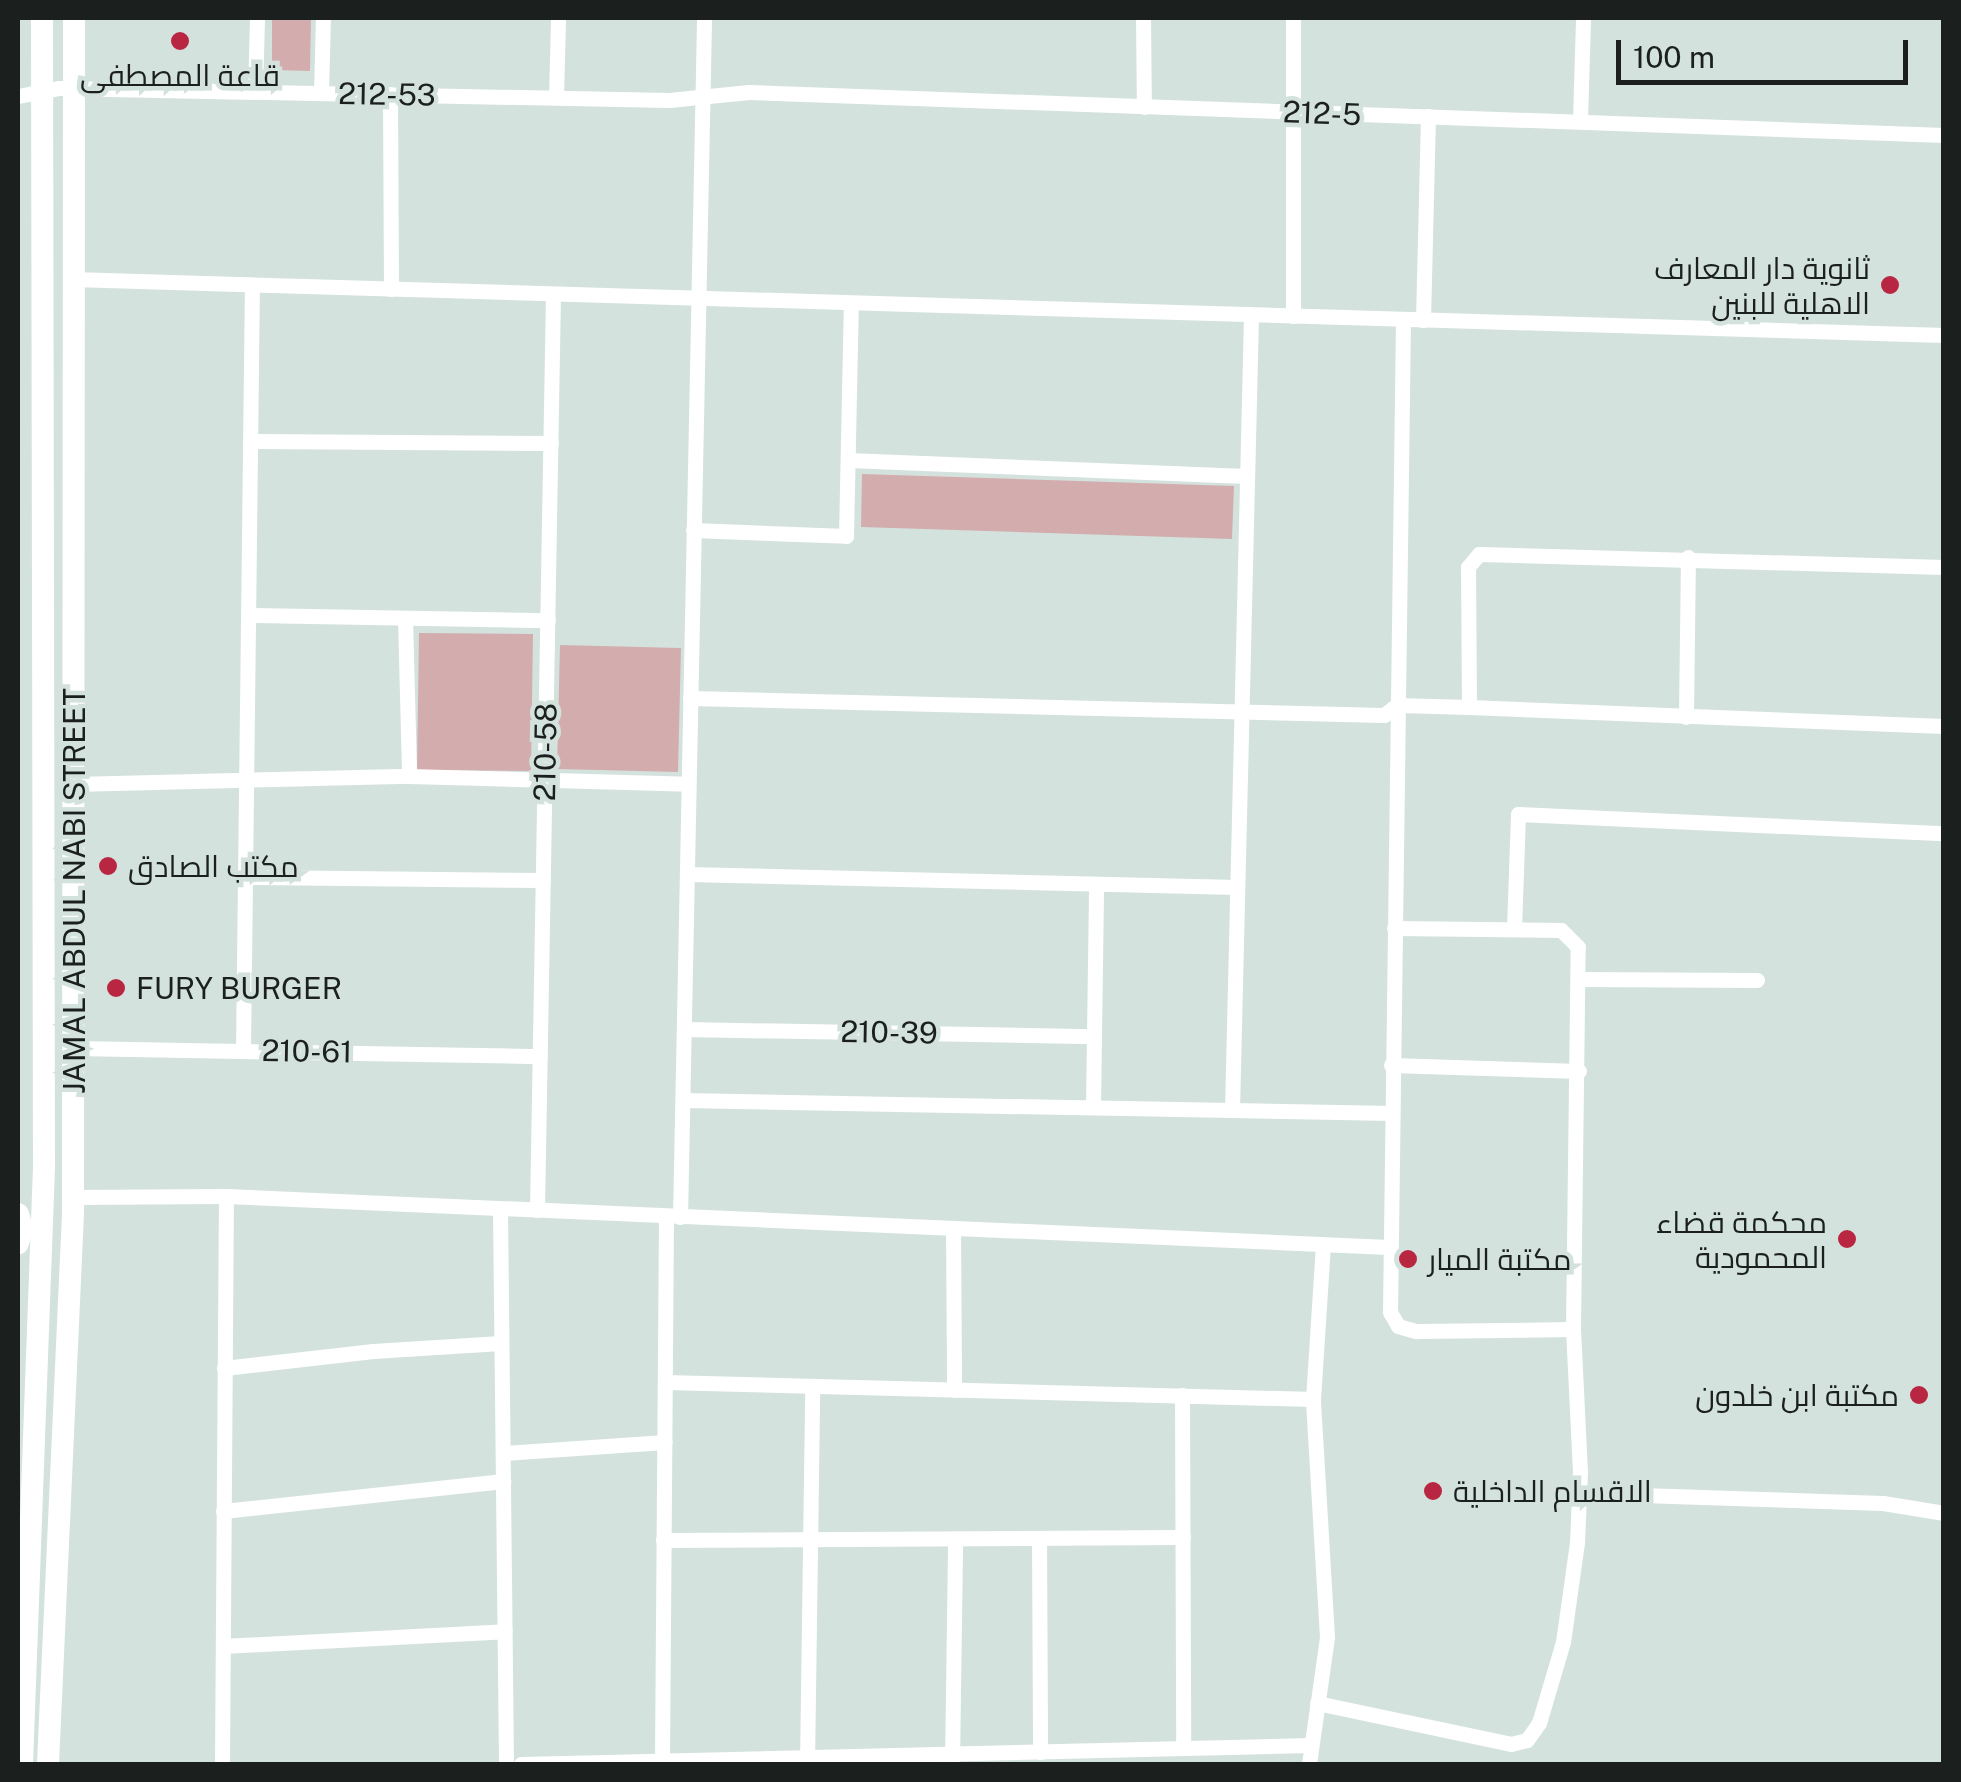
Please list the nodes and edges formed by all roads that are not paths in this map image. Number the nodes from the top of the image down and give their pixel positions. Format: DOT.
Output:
graph roads {
  1 [pos="42,18"];
  2 [pos="74,18"];
  3 [pos="257,18"];
  4 [pos="323,18"];
  5 [pos="558,18"];
  6 [pos="704,18"];
  7 [pos="1143,18"];
  8 [pos="1293,18"];
  9 [pos="1583,18"];
  10 [pos="73,89"];
  11 [pos="42,90"];
  12 [pos="255,91"];
  13 [pos="321,93"];
  14 [pos="390,94"];
  15 [pos="700,94"];
  16 [pos="18,96"];
  17 [pos="556,97"];
  18 [pos="1144,107"];
  19 [pos="1293,112"];
  20 [pos="1428,116"];
  21 [pos="1580,121"];
  22 [pos="1944,134"];
  23 [pos="72,280"];
  24 [pos="252,285"];
  25 [pos="392,289"];
  26 [pos="554,294"];
  27 [pos="697,298"];
  28 [pos="851,303"];
  29 [pos="1251,315"];
  30 [pos="1293,316"];
  31 [pos="1404,320"];
  32 [pos="1422,320"];
  33 [pos="1944,335"];
  34 [pos="250,441"];
  35 [pos="551,444"];
  36 [pos="848,460"];
  37 [pos="1246,476"];
  38 [pos="693,530"];
  39 [pos="1688,557"];
  40 [pos="1944,567"];
  41 [pos="248,615"];
  42 [pos="405,618"];
  43 [pos="548,620"];
  44 [pos="690,698"];
  45 [pos="1397,705"];
  46 [pos="1469,707"];
  47 [pos="1241,710"];
  48 [pos="1686,717"];
  49 [pos="1944,726"];
  50 [pos="410,776"];
  51 [pos="545,780"];
  52 [pos="246,782"];
  53 [pos="74,784"];
  54 [pos="688,784"];
  55 [pos="1944,833"];
  56 [pos="686,874"];
  57 [pos="245,877"];
  58 [pos="543,880"];
  59 [pos="1096,884"];
  60 [pos="1237,887"];
  61 [pos="1394,928"];
  62 [pos="1514,929"];
  63 [pos="1579,979"];
  64 [pos="1757,980"];
  65 [pos="684,1029"];
  66 [pos="1094,1036"];
  67 [pos="74,1048"];
  68 [pos="242,1050"];
  69 [pos="540,1056"];
  70 [pos="1391,1065"];
  71 [pos="1579,1071"];
  72 [pos="683,1100"];
  73 [pos="1093,1108"];
  74 [pos="1232,1110"];
  75 [pos="1392,1113"];
  76 [pos="226,1196"];
  77 [pos="73,1197"];
  78 [pos="42,1198"];
  79 [pos="18,1199"];
  80 [pos="500,1209"];
  81 [pos="537,1210"];
  82 [pos="18,1214"];
  83 [pos="673,1216"];
  84 [pos="953,1228"];
  85 [pos="18,1243"];
  86 [pos="1323,1245"];
  87 [pos="1388,1248"];
  88 [pos="42,1251"];
  89 [pos="18,1252"];
  90 [pos="1574,1330"];
  91 [pos="501,1343"];
  92 [pos="224,1368"];
  93 [pos="665,1382"];
  94 [pos="812,1386"];
  95 [pos="954,1390"];
  96 [pos="1182,1395"];
  97 [pos="1313,1399"];
  98 [pos="664,1442"];
  99 [pos="504,1452"];
  100 [pos="27,1469"];
  101 [pos="503,1481"];
  102 [pos="1580,1493"];
  103 [pos="224,1511"];
  104 [pos="1944,1513"];
  105 [pos="1183,1537"];
  106 [pos="956,1539"];
  107 [pos="1039,1539"];
  108 [pos="663,1540"];
  109 [pos="810,1540"];
  110 [pos="505,1631"];
  111 [pos="222,1646"];
  112 [pos="1317,1703"];
  113 [pos="1310,1745"];
  114 [pos="1183,1748"];
  115 [pos="1040,1752"];
  116 [pos="1089,1758"];
  117 [pos="952,1759"];
  118 [pos="662,1761"];
  119 [pos="807,1761"];
  120 [pos="616,1763"];
  121 [pos="22,1764"];
  122 [pos="48,1764"];
  123 [pos="222,1764"];
  124 [pos="506,1764"];
  125 [pos="522,1764"];
  126 [pos="1309,1764"];
  1 -- 11 [label="street, JAMAL ABDUL NABI STREET"];
  2 -- 10 [label="street, JAMAL ABDUL NABI STREET"];
  3 -- 12 [label="street"];
  4 -- 13 [label="street"];
  5 -- 17 [label="street"];
  6 -- 15 [label="street"];
  7 -- 18 [label="street"];
  8 -- 19 [label="street"];
  9 -- 21 [label="street"];
  10 -- 11 [label="street, 212-53"];
  10 -- 12 [label="street, 212-53"];
  10 -- 23 [label="street, JAMAL ABDUL NABI STREET"];
  11 -- 16 [label="street, 212-53"];
  11 -- 78 [label="street, JAMAL ABDUL NABI STREET"];
  12 -- 13 [label="street, 212-53"];
  13 -- 14 [label="street, 212-53"];
  14 -- 17 [label="street, 212-53"];
  14 -- 25 [label="street"];
  15 -- 17 [label="street, 212-53"];
  15 -- 18 [label="street, 212-5"];
  15 -- 27 [label="street"];
  18 -- 19 [label="street, 212-5"];
  19 -- 20 [label="street, 212-5"];
  19 -- 30 [label="street"];
  20 -- 21 [label="street, 212-5"];
  20 -- 32 [label="street"];
  21 -- 22 [label="street, 212-5"];
  23 -- 24 [label="street"];
  23 -- 53 [label="street, JAMAL ABDUL NABI STREET"];
  24 -- 25 [label="street"];
  24 -- 34 [label="street"];
  25 -- 26 [label="street"];
  26 -- 27 [label="street"];
  26 -- 35 [label="street, 210-58"];
  27 -- 28 [label="street"];
  27 -- 38 [label="street"];
  28 -- 29 [label="street"];
  28 -- 36 [label="street"];
  29 -- 30 [label="street"];
  29 -- 37 [label="street"];
  30 -- 31 [label="street"];
  31 -- 32 [label="street"];
  31 -- 45 [label="street"];
  32 -- 33 [label="street"];
  34 -- 35 [label="street"];
  34 -- 41 [label="street"];
  35 -- 43 [label="street, 210-58"];
  36 -- 37 [label="street"];
  36 -- 38 [label="street"];
  37 -- 47 [label="street"];
  38 -- 44 [label="street"];
  39 -- 40 [label="street"];
  39 -- 46 [label="street"];
  39 -- 48 [label="street"];
  41 -- 42 [label="street"];
  41 -- 52 [label="street"];
  42 -- 43 [label="street"];
  42 -- 50 [label="street"];
  43 -- 51 [label="street, 210-58"];
  44 -- 47 [label="street"];
  44 -- 54 [label="street"];
  45 -- 46 [label="street"];
  45 -- 47 [label="street"];
  45 -- 61 [label="street"];
  46 -- 48 [label="street"];
  47 -- 60 [label="street"];
  48 -- 49 [label="street"];
  50 -- 51 [label="street"];
  50 -- 52 [label="street"];
  51 -- 54 [label="street"];
  51 -- 58 [label="street, 210-58"];
  52 -- 53 [label="street"];
  52 -- 57 [label="street"];
  53 -- 67 [label="street, JAMAL ABDUL NABI STREET"];
  54 -- 56 [label="street"];
  55 -- 62 [label="street"];
  56 -- 59 [label="street"];
  56 -- 65 [label="street"];
  57 -- 58 [label="street"];
  57 -- 68 [label="street"];
  58 -- 69 [label="street, 210-58"];
  59 -- 60 [label="street"];
  59 -- 66 [label="street"];
  60 -- 74 [label="street"];
  61 -- 62 [label="street"];
  61 -- 70 [label="street"];
  62 -- 63 [label="street"];
  63 -- 64 [label="street"];
  63 -- 71 [label="street"];
  65 -- 66 [label="street, 210-39"];
  65 -- 72 [label="street"];
  66 -- 73 [label="street"];
  67 -- 68 [label="street, 210-61"];
  67 -- 77 [label="street, JAMAL ABDUL NABI STREET"];
  68 -- 69 [label="street, 210-61"];
  69 -- 81 [label="street, 210-58"];
  70 -- 71 [label="street"];
  70 -- 75 [label="street"];
  71 -- 90 [label="street"];
  72 -- 73 [label="street"];
  72 -- 83 [label="street"];
  73 -- 74 [label="street"];
  74 -- 75 [label="street"];
  75 -- 87 [label="street"];
  76 -- 77 [label="street"];
  76 -- 80 [label="street"];
  76 -- 92 [label="street"];
  77 -- 78 [label="street"];
  77 -- 122 [label="street, JAMAL ABDUL NABI STREET"];
  78 -- 79 [label="street"];
  78 -- 88 [label="street, JAMAL ABDUL NABI STREET"];
  80 -- 81 [label="street"];
  80 -- 91 [label="street"];
  81 -- 83 [label="street"];
  82 -- 85 [label="street"];
  83 -- 84 [label="street"];
  83 -- 93 [label="street"];
  84 -- 86 [label="street"];
  84 -- 95 [label="street"];
  86 -- 87 [label="street"];
  86 -- 97 [label="street"];
  87 -- 90 [label="street"];
  88 -- 89 [label="street"];
  88 -- 100 [label="street, JAMAL ABDUL NABI STREET"];
  90 -- 102 [label="street"];
  91 -- 92 [label="street"];
  91 -- 99 [label="street"];
  92 -- 103 [label="street"];
  93 -- 94 [label="street"];
  93 -- 98 [label="street"];
  94 -- 95 [label="street"];
  94 -- 109 [label="street"];
  95 -- 96 [label="street"];
  96 -- 97 [label="street"];
  96 -- 105 [label="street"];
  97 -- 112 [label="street"];
  98 -- 99 [label="street"];
  98 -- 108 [label="street"];
  99 -- 101 [label="street"];
  100 -- 121 [label="street, JAMAL ABDUL NABI STREET"];
  101 -- 103 [label="street"];
  101 -- 110 [label="street"];
  102 -- 104 [label="street"];
  102 -- 112 [label="street"];
  103 -- 111 [label="street"];
  105 -- 107 [label="street"];
  105 -- 114 [label="street"];
  106 -- 107 [label="street"];
  106 -- 109 [label="street"];
  106 -- 117 [label="street"];
  107 -- 115 [label="street"];
  108 -- 109 [label="street"];
  108 -- 118 [label="street"];
  109 -- 119 [label="street"];
  110 -- 111 [label="street"];
  110 -- 124 [label="street"];
  111 -- 123 [label="street"];
  112 -- 113 [label="street"];
  113 -- 114 [label="street"];
  113 -- 126 [label="street"];
  114 -- 116 [label="street"];
  115 -- 116 [label="street"];
  115 -- 117 [label="street"];
  117 -- 119 [label="street"];
  118 -- 119 [label="street"];
  118 -- 120 [label="street"];
  120 -- 125 [label="street"];
}
